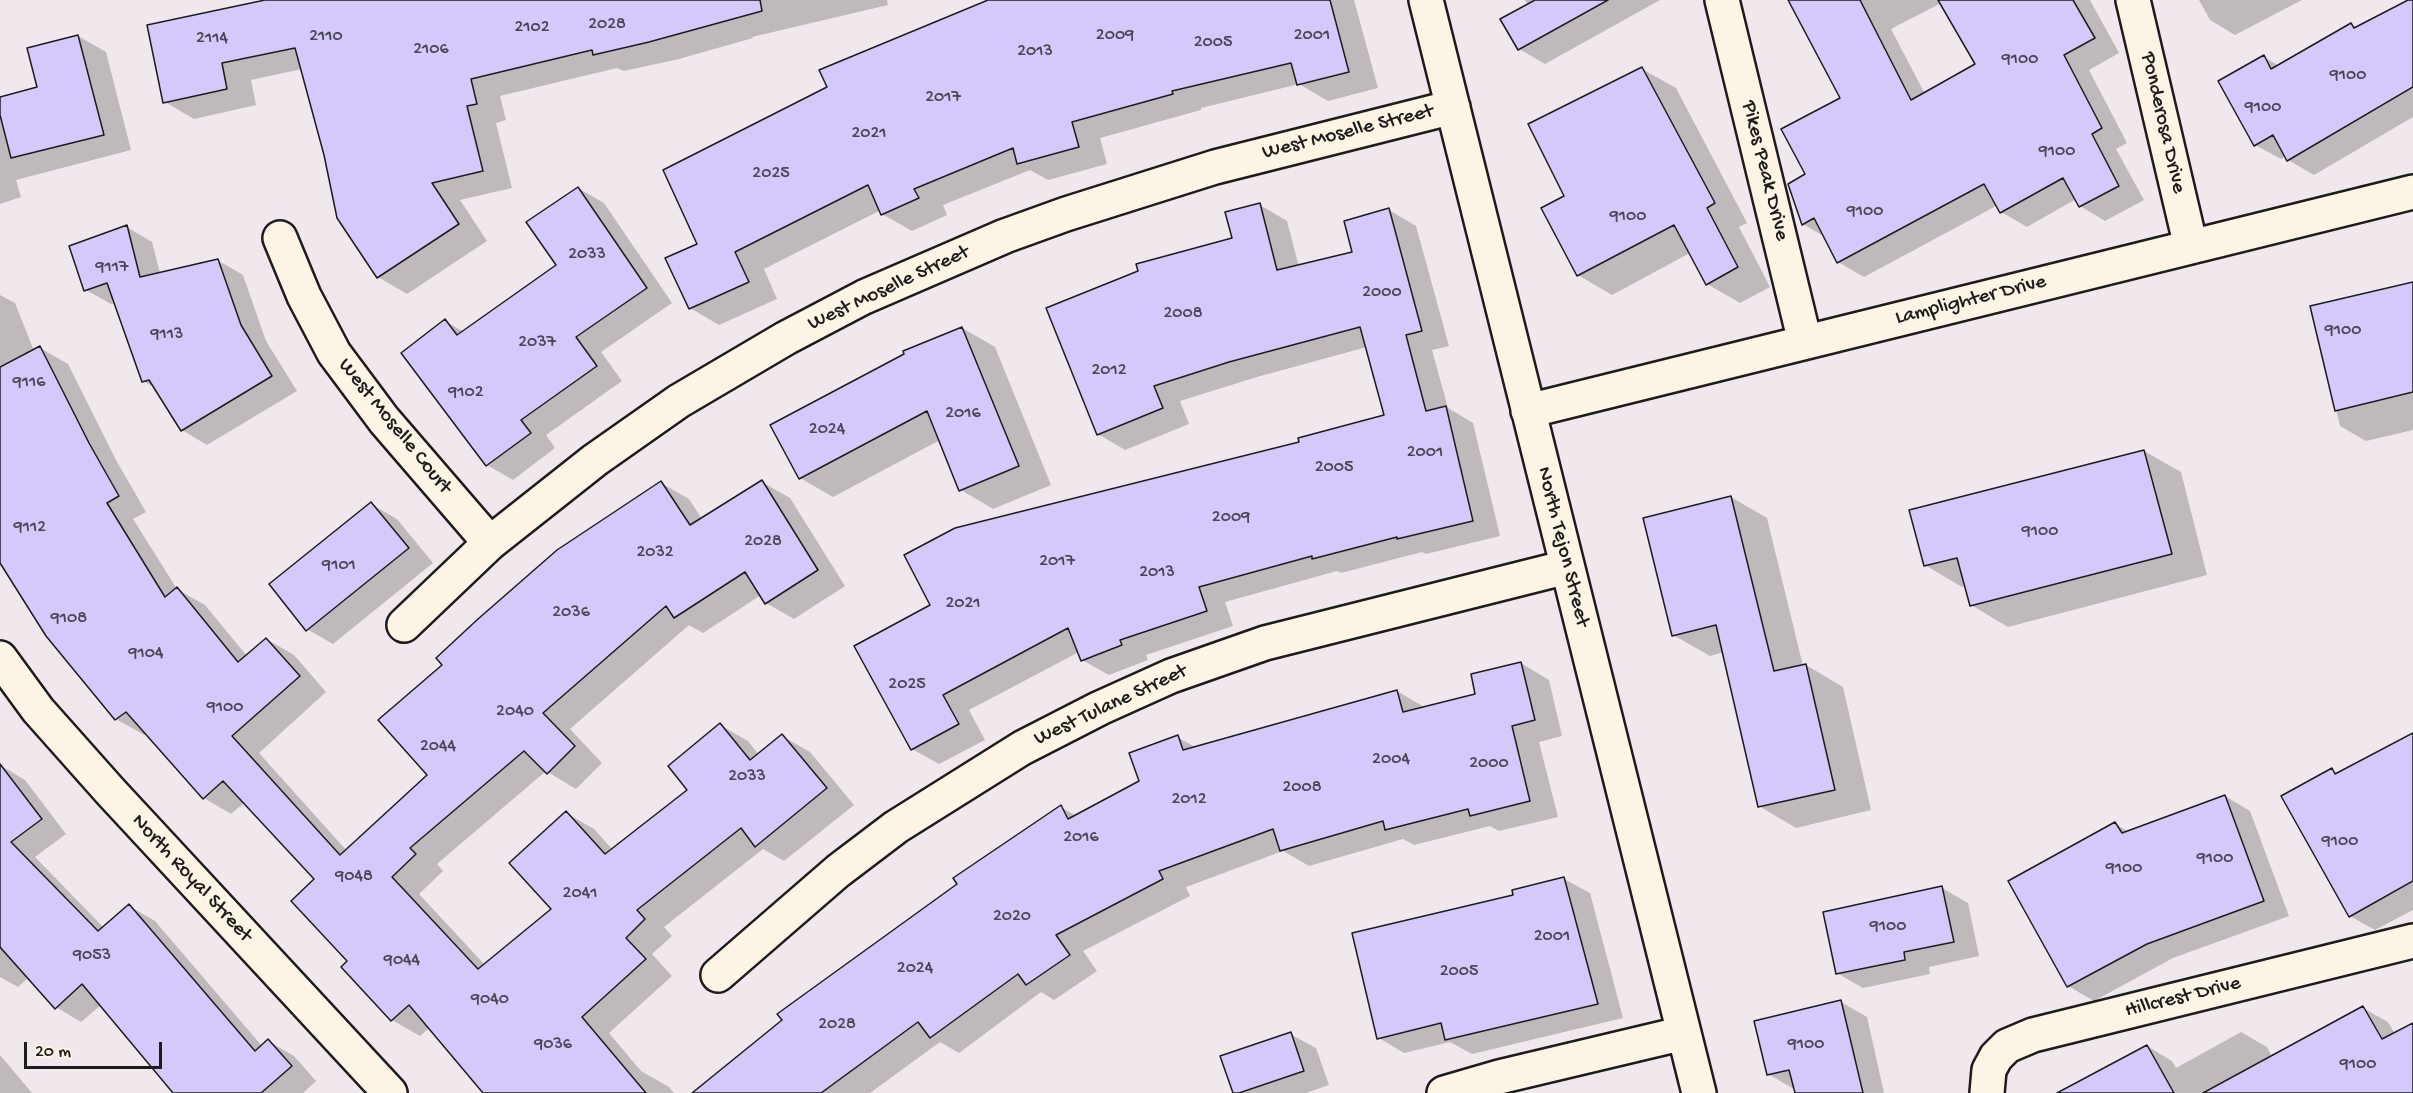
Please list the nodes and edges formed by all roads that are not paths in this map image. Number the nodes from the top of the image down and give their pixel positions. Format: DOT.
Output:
graph roads {
  1 [pos="1426,0"];
  2 [pos="1722,0"];
  3 [pos="2133,0"];
  4 [pos="1453,107"];
  5 [pos="2413,192"];
  6 [pos="280,238"];
  7 [pos="2191,247"];
  8 [pos="1805,342"];
  9 [pos="1528,411"];
  10 [pos="490,543"];
  11 [pos="1567,567"];
  12 [pos="404,625"];
  13 [pos="0,658"];
  14 [pos="2413,940"];
  15 [pos="718,975"];
  16 [pos="1684,1033"];
  17 [pos="390,1093"];
  18 [pos="1444,1093"];
  19 [pos="1699,1093"];
  20 [pos="1987,1093"];
  1 -- 4 [label="street, North Tejon Street"];
  2 -- 8 [label="street, Pikes Peak Drive"];
  3 -- 7 [label="street, Ponderosa Drive"];
  4 -- 9 [label="street, North Tejon Street"];
  4 -- 10 [label="street, West Moselle Street"];
  5 -- 7 [label="street, Lamplighter Drive"];
  6 -- 10 [label="street, West Moselle Court"];
  7 -- 8 [label="street, Lamplighter Drive"];
  8 -- 9 [label="street, Lamplighter Drive"];
  9 -- 11 [label="street, North Tejon Street"];
  10 -- 12 [label="street, West Moselle Street"];
  11 -- 15 [label="street, West Tulane Street"];
  11 -- 16 [label="street, North Tejon Street"];
  13 -- 17 [label="street, North Royal Street"];
  14 -- 20 [label="street, Hillcrest Drive"];
  16 -- 18 [label="street"];
  16 -- 19 [label="street, North Tejon Street"];
}
